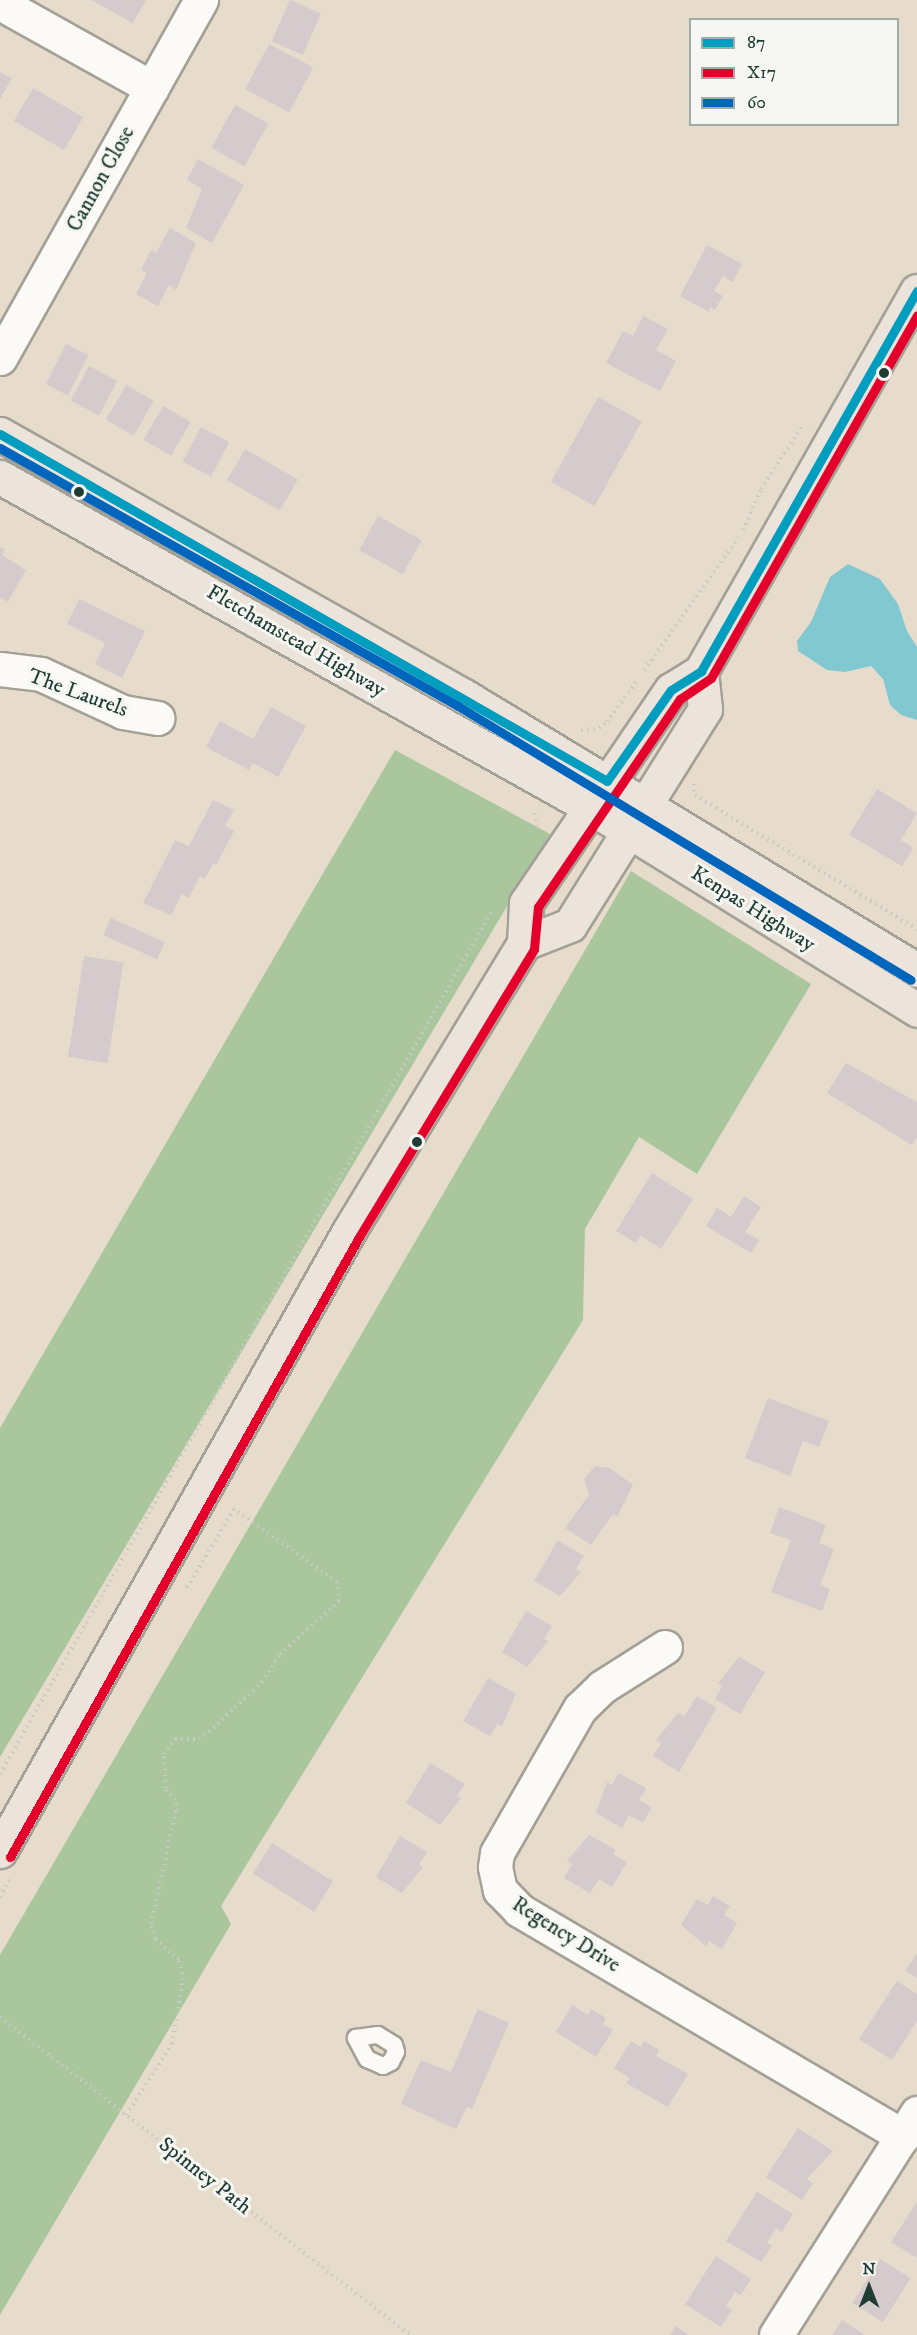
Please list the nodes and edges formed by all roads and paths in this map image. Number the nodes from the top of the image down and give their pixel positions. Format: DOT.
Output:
graph roads {
  1 [pos="201,0"];
  2 [pos="0,3"];
  3 [pos="152,88"];
  4 [pos="917,291"];
  5 [pos="0,358"];
  6 [pos="807,421"];
  7 [pos="0,434"];
  8 [pos="0,477"];
  9 [pos="0,669"];
  10 [pos="701,671"];
  11 [pos="156,718"];
  12 [pos="576,729"];
  13 [pos="693,778"];
  14 [pos="599,794"];
  15 [pos="645,804"];
  16 [pos="531,807"];
  17 [pos="627,830"];
  18 [pos="536,835"];
  19 [pos="494,907"];
  20 [pos="917,929"];
  21 [pos="524,943"];
  22 [pos="917,970"];
  23 [pos="917,1010"];
  24 [pos="234,1509"];
  25 [pos="665,1647"];
  26 [pos="0,1774"];
  27 [pos="0,1851"];
  28 [pos="0,2018"];
  29 [pos="126,2115"];
  30 [pos="910,2124"];
  31 [pos="410,2335"];
  32 [pos="776,2335"];
  1 -- 3 [label="street, Cannon Close"];
  2 -- 3 [label="street"];
  3 -- 5 [label="street, Cannon Close"];
  4 -- 10 [label="main road"];
  6 -- 12 [label="path"];
  7 -- 14 [label="main road, Fletchamstead Highway"];
  8 -- 14 [label="main road, Fletchamstead Highway"];
  9 -- 11 [label="street, The Laurels"];
  10 -- 14 [label="main road"];
  10 -- 15 [label="main road"];
  13 -- 20 [label="path"];
  14 -- 15 [label="main road, Kenpas Highway"];
  14 -- 17 [label="main road, Kenpas Highway"];
  14 -- 21 [label="main road"];
  15 -- 17 [label="main road"];
  15 -- 22 [label="main road, Kenpas Highway"];
  16 -- 18 [label="path"];
  17 -- 21 [label="main road"];
  17 -- 23 [label="main road, Kenpas Highway"];
  19 -- 26 [label="path"];
  21 -- 27 [label="main road"];
  24 -- 29 [label="path"];
  25 -- 30 [label="street, Regency Drive"];
  28 -- 29 [label="path, Spinney Path"];
  29 -- 31 [label="path, Spinney Path"];
  30 -- 32 [label="street"];
}
